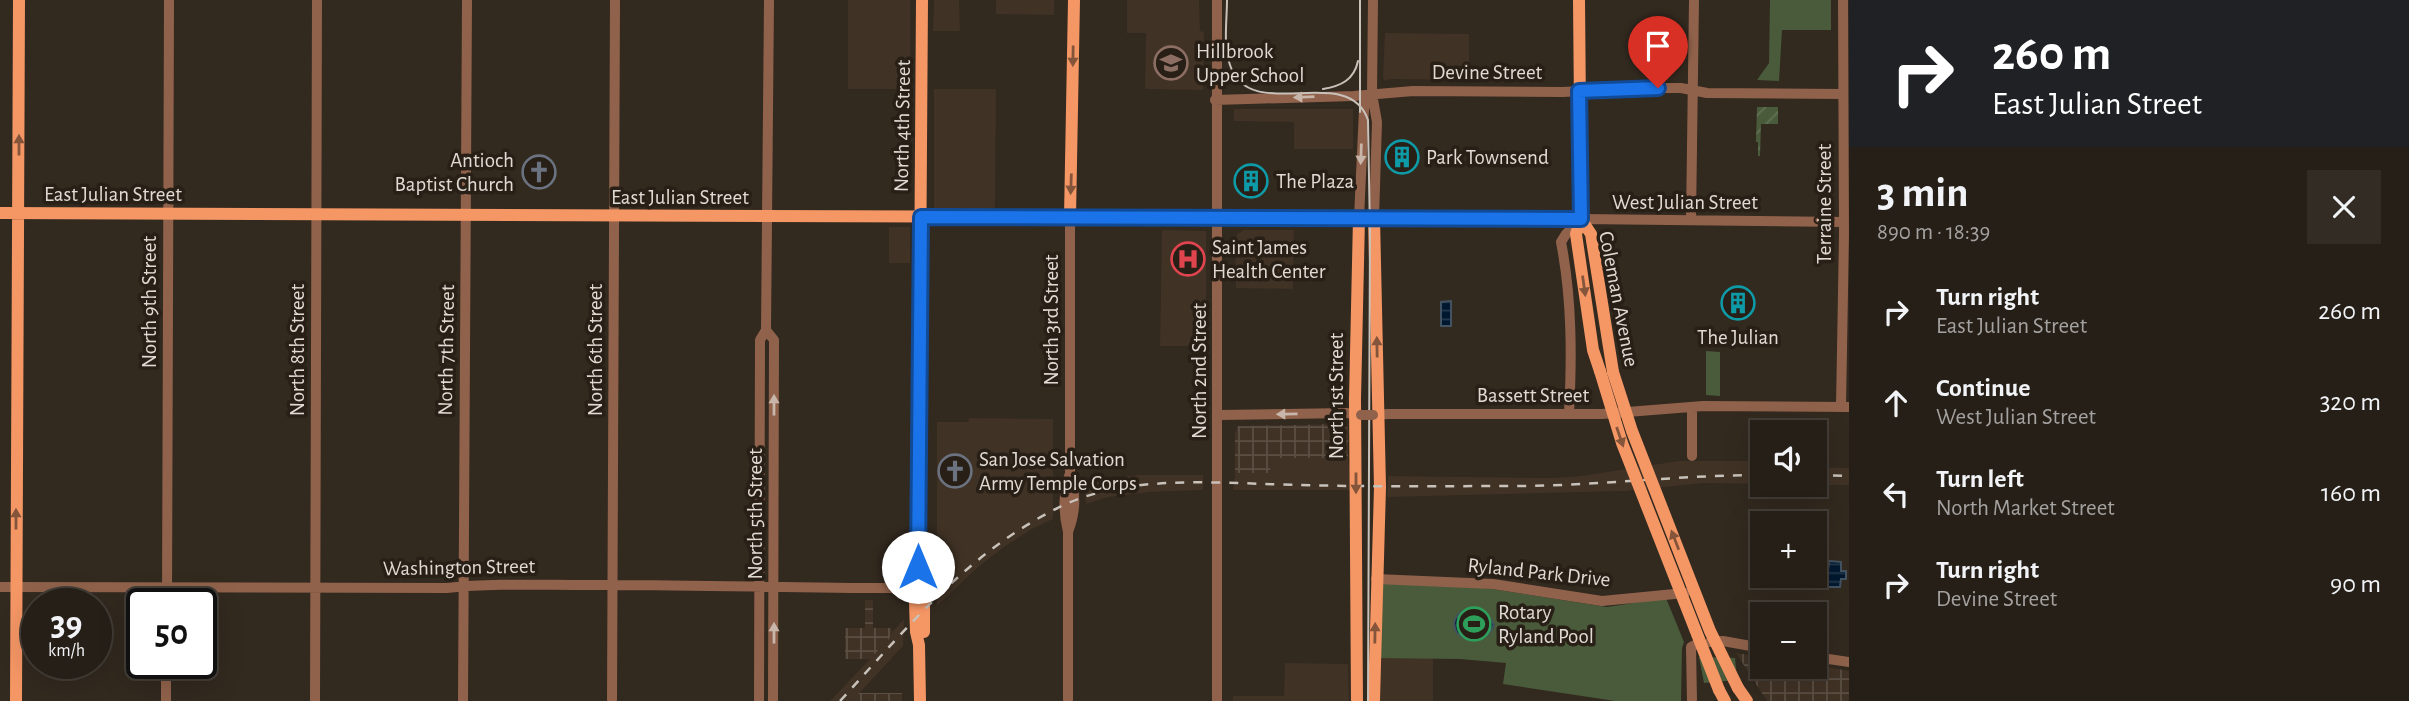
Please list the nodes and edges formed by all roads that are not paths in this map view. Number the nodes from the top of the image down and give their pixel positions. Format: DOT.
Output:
graph roads {
  1 [pos="19,0"];
  2 [pos="169,0"];
  3 [pos="317,0"];
  4 [pos="467,0"];
  5 [pos="615,0"];
  6 [pos="769,0"];
  7 [pos="922,0"];
  8 [pos="1074,0"];
  9 [pos="1217,0"];
  10 [pos="1373,0"];
  11 [pos="1579,0"];
  12 [pos="1694,0"];
  13 [pos="1843,0"];
  14 [pos="1579,91"];
  15 [pos="1694,91"];
  16 [pos="1372,94"];
  17 [pos="1843,94"];
  18 [pos="1215,100"];
  19 [pos="0,213"];
  20 [pos="316,213"];
  21 [pos="18,214"];
  22 [pos="168,214"];
  23 [pos="466,214"];
  24 [pos="615,216"];
  25 [pos="767,216"];
  26 [pos="921,217"];
  27 [pos="1070,217"];
  28 [pos="1217,218"];
  29 [pos="1359,218"];
  30 [pos="1374,218"];
  31 [pos="1581,219"];
  32 [pos="1691,220"];
  33 [pos="1844,222"];
  34 [pos="766,330"];
  35 [pos="1845,407"];
  36 [pos="1692,408"];
  37 [pos="1569,414"];
  38 [pos="1218,415"];
  39 [pos="1358,415"];
  40 [pos="1376,415"];
  41 [pos="1692,456"];
  42 [pos="1376,579"];
  43 [pos="612,585"];
  44 [pos="0,587"];
  45 [pos="17,587"];
  46 [pos="463,587"];
  47 [pos="918,587"];
  48 [pos="166,588"];
  49 [pos="217,588"];
  50 [pos="315,588"];
  51 [pos="759,588"];
  52 [pos="774,588"];
  53 [pos="1698,592"];
  54 [pos="1681,593"];
  55 [pos="1699,643"];
  56 [pos="1750,646"];
  57 [pos="1827,659"];
  58 [pos="1849,662"];
  59 [pos="166,679"];
  60 [pos="1722,695"];
  61 [pos="16,701"];
  62 [pos="166,701"];
  63 [pos="315,701"];
  64 [pos="463,701"];
  65 [pos="612,701"];
  66 [pos="759,701"];
  67 [pos="773,701"];
  68 [pos="920,701"];
  69 [pos="1068,701"];
  70 [pos="1217,701"];
  71 [pos="1357,701"];
  72 [pos="1374,701"];
  73 [pos="1692,701"];
  74 [pos="1748,701"];
  21 -- 1 [label="main road, one-way"];
  2 -- 22 [label="street, North 9th Street"];
  3 -- 20 [label="street, North 8th Street"];
  4 -- 23 [label="street, North 7th Street"];
  5 -- 24 [label="street, North 6th Street"];
  6 -- 25 [label="street, North 5th Street"];
  7 -- 26 [label="main road, North 4th Street"];
  8 -- 27 [label="main road, North 3rd Street, one-way"];
  9 -- 18 [label="street, North 2nd Street"];
  10 -- 16 [label="street, North 1st Street"];
  11 -- 14 [label="main road"];
  12 -- 15 [label="street"];
  13 -- 17 [label="street, Terraine Street"];
  14 -- 15 [label="street, Devine Street"];
  14 -- 16 [label="street, Devine Street"];
  14 -- 31 [label="main road"];
  15 -- 17 [label="street, Devine Street"];
  15 -- 32 [label="street"];
  16 -- 18 [label="street, Devine Street, one-way"];
  16 -- 29 [label="street, North 1st Street, one-way"];
  16 -- 30 [label="street, North 1st Street"];
  17 -- 33 [label="street, Terraine Street"];
  18 -- 28 [label="street, North 2nd Street"];
  19 -- 21 [label="main road, East Julian Street"];
  20 -- 22 [label="main road, East Julian Street"];
  20 -- 23 [label="main road, East Julian Street"];
  20 -- 50 [label="street, North 8th Street"];
  21 -- 22 [label="main road, East Julian Street"];
  45 -- 21 [label="main road, one-way"];
  22 -- 48 [label="street, North 9th Street"];
  23 -- 24 [label="main road, East Julian Street"];
  23 -- 46 [label="street, North 7th Street"];
  24 -- 25 [label="main road, East Julian Street"];
  24 -- 43 [label="street, North 6th Street"];
  25 -- 26 [label="main road, East Julian Street"];
  25 -- 34 [label="street, North 5th Street"];
  26 -- 27 [label="main road, East Julian Street"];
  26 -- 47 [label="main road, North 4th Street"];
  27 -- 28 [label="main road, East Julian Street"];
  27 -- 69 [label="street, North 3rd Street"];
  28 -- 29 [label="main road, East Julian Street"];
  28 -- 38 [label="street, North 2nd Street"];
  29 -- 30 [label="main road, West Julian Street"];
  29 -- 39 [label="main road, North 1st Street"];
  30 -- 31 [label="main road, West Julian Street"];
  40 -- 30 [label="main road, North 1st Street, one-way"];
  31 -- 32 [label="street, West Julian Street"];
  31 -- 37 [label="street"];
  31 -- 60 [label="main road, Coleman Avenue, one-way, bridge"];
  74 -- 31 [label="main road, Coleman Avenue, one-way, bridge"];
  32 -- 33 [label="street, West Julian Street"];
  33 -- 35 [label="street, Terraine Street"];
  34 -- 51 [label="street, North 5th Street"];
  52 -- 34 [label="street, North 5th Street, one-way"];
  35 -- 36 [label="street, Bassett Street"];
  36 -- 37 [label="street, Bassett Street"];
  36 -- 41 [label="street"];
  37 -- 40 [label="street, Bassett Street"];
  39 -- 38 [label="street, Bassett Street, one-way"];
  38 -- 70 [label="street, North 2nd Street"];
  39 -- 40 [label="street, Bassett Street, bridge"];
  39 -- 71 [label="main road, North 1st Street, one-way"];
  40 -- 42 [label="main road, North 1st Street"];
  42 -- 54 [label="street, Ryland Park Drive"];
  72 -- 42 [label="main road, North 1st Street, one-way"];
  43 -- 46 [label="street, Washington Street"];
  43 -- 51 [label="street, Washington Street"];
  43 -- 65 [label="street, North 6th Street"];
  44 -- 45 [label="street, Washington Street"];
  45 -- 48 [label="street, Washington Street"];
  45 -- 61 [label="main road"];
  46 -- 50 [label="street, Washington Street"];
  46 -- 64 [label="street, North 7th Street"];
  47 -- 52 [label="street, Washington Street"];
  47 -- 68 [label="main road, North 4th Street"];
  49 -- 50 [label="street, Washington Street"];
  50 -- 63 [label="street, North 8th Street"];
  51 -- 52 [label="street, Washington Street"];
  51 -- 66 [label="street, North 5th Street"];
  67 -- 52 [label="street, North 5th Street, one-way"];
  53 -- 54 [label="street, Ryland Park Drive"];
  54 -- 55 [label="street"];
  55 -- 56 [label="street"];
  55 -- 73 [label="street"];
  57 -- 58 [label="street"];
  59 -- 62 [label="street"];
}
